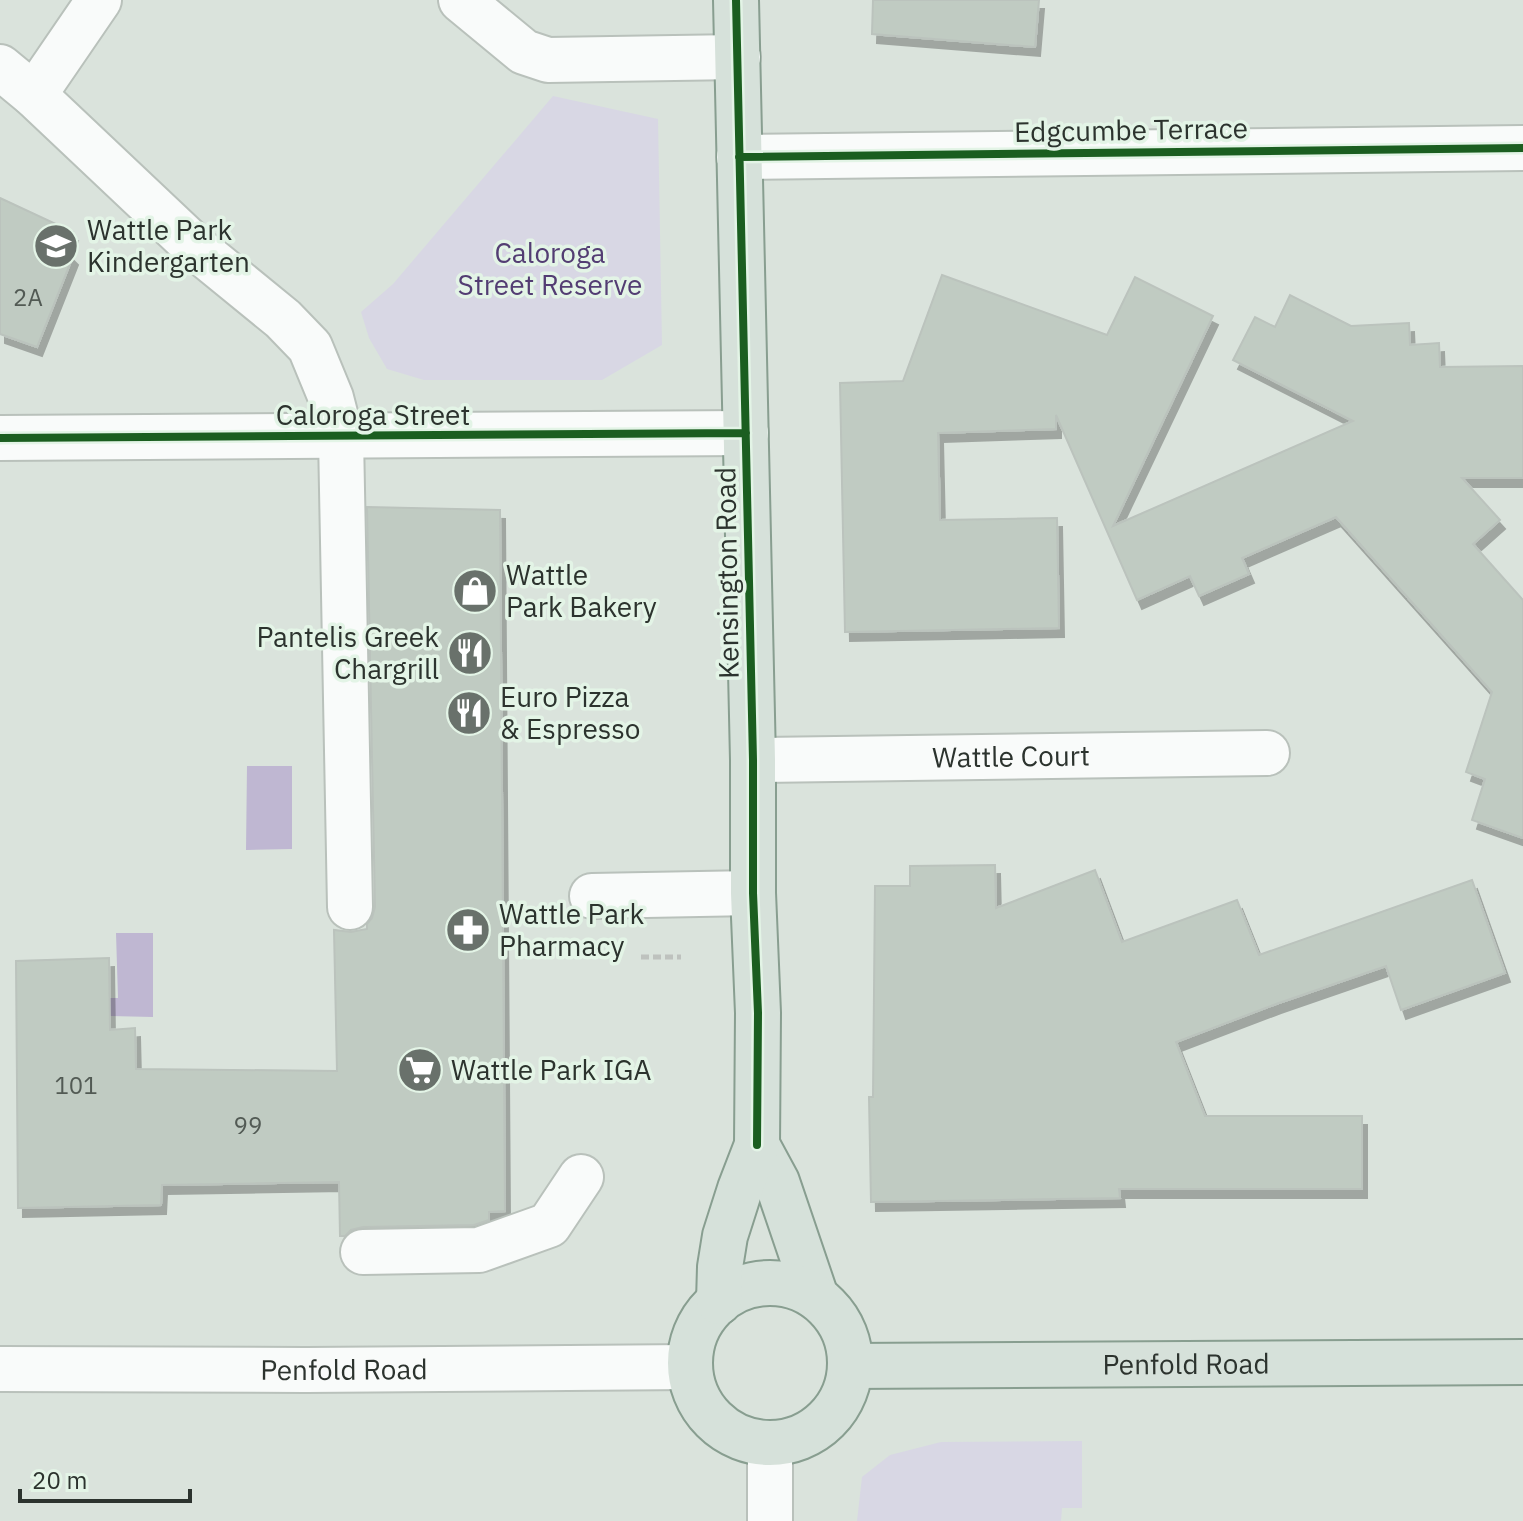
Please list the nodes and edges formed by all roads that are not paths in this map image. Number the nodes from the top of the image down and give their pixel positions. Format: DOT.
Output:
graph roads {
  1 [pos="99,0"];
  2 [pos="461,0"];
  3 [pos="736,0"];
  4 [pos="738,57"];
  5 [pos="0,67"];
  6 [pos="34,95"];
  7 [pos="1523,148"];
  8 [pos="739,157"];
  9 [pos="746,433"];
  10 [pos="341,437"];
  11 [pos="0,438"];
  12 [pos="1267,753"];
  13 [pos="753,760"];
  14 [pos="753,893"];
  15 [pos="592,896"];
  16 [pos="350,907"];
  17 [pos="757,1145"];
  18 [pos="581,1177"];
  19 [pos="363,1252"];
  20 [pos="816,1297"];
  21 [pos="719,1302"];
  22 [pos="1523,1362"];
  23 [pos="850,1366"];
  24 [pos="690,1367"];
  25 [pos="0,1369"];
  26 [pos="770,1444"];
  27 [pos="770,1521"];
  1 -- 6 [label="street"];
  2 -- 4 [label="street"];
  3 -- 4 [label="main road, Kensington Road"];
  4 -- 8 [label="main road, Kensington Road"];
  5 -- 6 [label="street"];
  6 -- 10 [label="street"];
  7 -- 8 [label="street, Edgcumbe Terrace"];
  8 -- 9 [label="main road, Kensington Road"];
  9 -- 10 [label="street, Caloroga Street"];
  9 -- 13 [label="main road, Kensington Road"];
  10 -- 11 [label="street, Caloroga Street"];
  10 -- 16 [label="street"];
  12 -- 13 [label="street, Wattle Court"];
  13 -- 14 [label="main road, Kensington Road"];
  14 -- 15 [label="street"];
  14 -- 17 [label="main road, Kensington Road"];
  17 -- 20 [label="main road, Kensington Road"];
  17 -- 21 [label="main road, Kensington Road"];
  18 -- 19 [label="street"];
  20 -- 21 [label="main road"];
  20 -- 23 [label="main road"];
  21 -- 24 [label="main road"];
  22 -- 23 [label="main road, Penfold Road"];
  23 -- 26 [label="main road"];
  24 -- 25 [label="street, Penfold Road"];
  24 -- 26 [label="main road"];
  26 -- 27 [label="street"];
}
